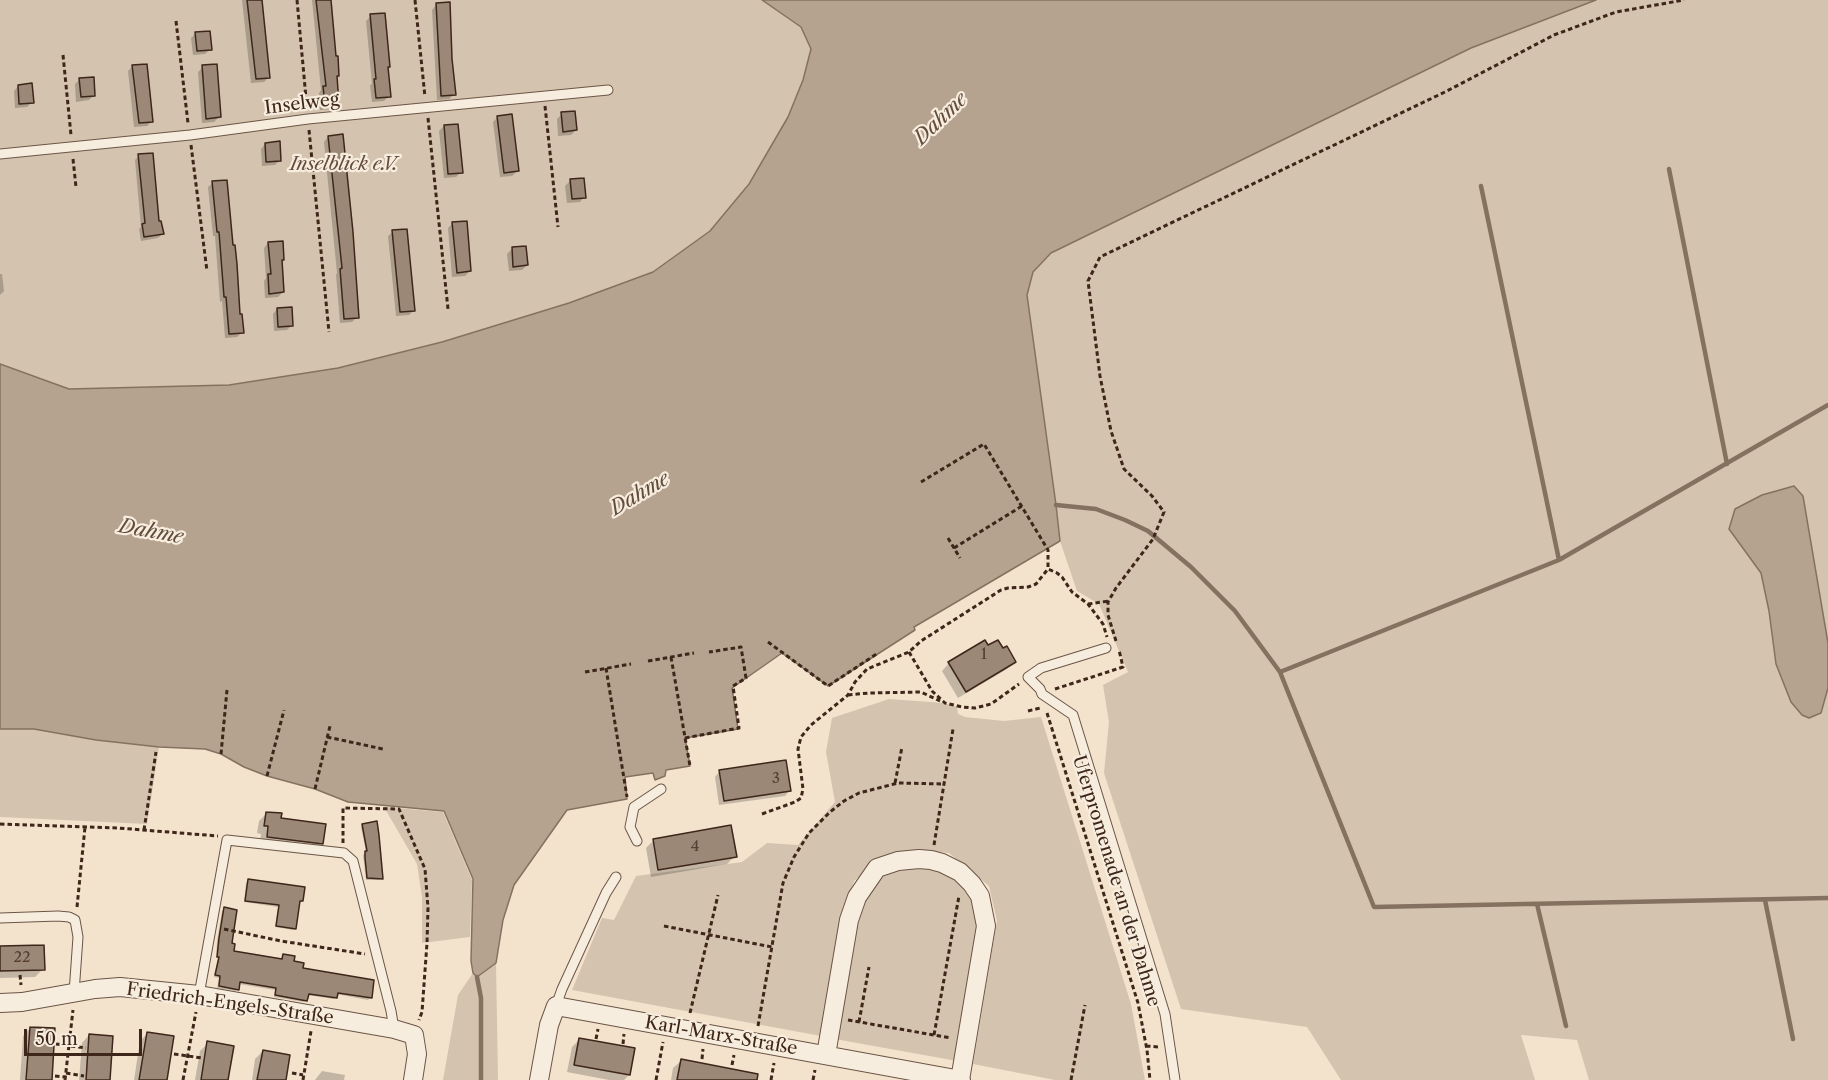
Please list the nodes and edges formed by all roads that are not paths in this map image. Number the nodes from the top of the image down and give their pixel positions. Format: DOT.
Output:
graph roads {
  1 [pos="608,90"];
  2 [pos="0,154"];
  3 [pos="1106,648"];
  4 [pos="661,789"];
  5 [pos="637,841"];
  6 [pos="616,877"];
  7 [pos="0,918"];
  8 [pos="75,993"];
  9 [pos="199,995"];
  10 [pos="0,1003"];
  11 [pos="556,1006"];
  12 [pos="394,1029"];
  13 [pos="821,1060"];
  14 [pos="892,1074"];
  15 [pos="413,1080"];
  16 [pos="539,1080"];
  17 [pos="961,1080"];
  18 [pos="1175,1080"];
  1 -- 2 [label="lane, Inselweg"];
  3 -- 18 [label="lane, Uferpromenade an der Dahme"];
  4 -- 5 [label="lane"];
  6 -- 11 [label="lane"];
  7 -- 8 [label="lane"];
  8 -- 9 [label="street, Friedrich-Engels-Straße"];
  8 -- 10 [label="street, Friedrich-Engels-Straße"];
  9 -- 12 [label="street, Friedrich-Engels-Straße"];
  9 -- 12 [label="lane"];
  11 -- 13 [label="street, Karl-Marx-Straße"];
  11 -- 16 [label="street"];
  12 -- 15 [label="street, Friedrich-Engels-Straße"];
  13 -- 14 [label="street, Karl-Marx-Straße"];
  13 -- 17 [label="street"];
  14 -- 17 [label="street, Karl-Marx-Straße"];
}
